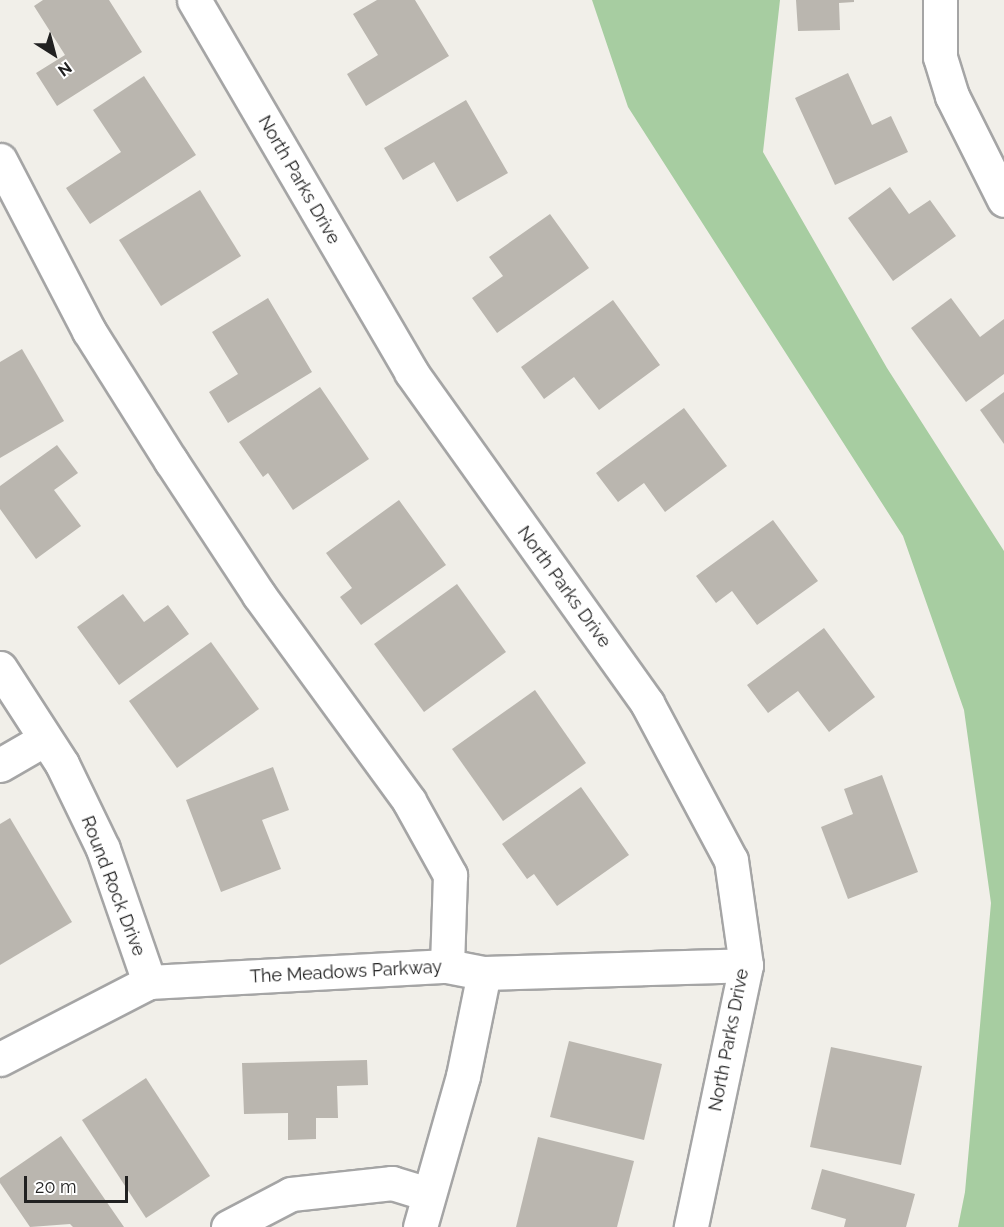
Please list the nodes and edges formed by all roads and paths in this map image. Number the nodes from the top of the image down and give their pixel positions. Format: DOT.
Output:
graph roads {
  1 [pos="194,0"];
  2 [pos="940,0"];
  3 [pos="959,0"];
  4 [pos="0,160"];
  5 [pos="1004,200"];
  6 [pos="0,668"];
  7 [pos="45,739"];
  8 [pos="0,765"];
  9 [pos="746,965"];
  10 [pos="447,966"];
  11 [pos="484,973"];
  12 [pos="149,982"];
  13 [pos="0,1059"];
  14 [pos="428,1194"];
  15 [pos="228,1227"];
  16 [pos="420,1227"];
  17 [pos="691,1227"];
  1 -- 9 [label="street, North Parks Drive"];
  2 -- 3 [label="street"];
  2 -- 5 [label="street"];
  4 -- 10 [label="street"];
  6 -- 7 [label="street, Round Rock Drive"];
  7 -- 8 [label="street"];
  7 -- 12 [label="street, Round Rock Drive"];
  9 -- 11 [label="street, The Meadows Parkway"];
  9 -- 17 [label="street, North Parks Drive"];
  10 -- 11 [label="street, The Meadows Parkway"];
  10 -- 12 [label="street, The Meadows Parkway"];
  11 -- 14 [label="street"];
  12 -- 13 [label="street, The Meadows Parkway"];
  14 -- 15 [label="street"];
  14 -- 16 [label="street"];
}
